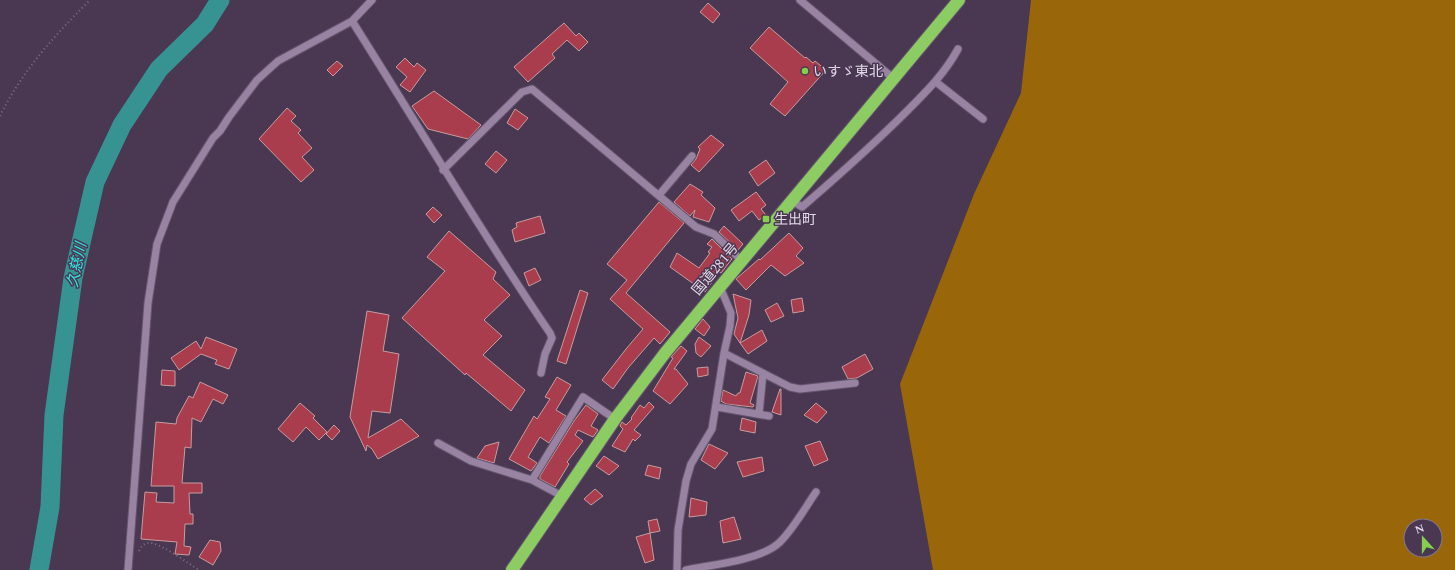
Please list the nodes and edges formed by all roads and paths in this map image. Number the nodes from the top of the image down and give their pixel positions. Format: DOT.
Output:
graph roads {
  1 [pos="90,0"];
  2 [pos="372,0"];
  3 [pos="800,0"];
  4 [pos="959,0"];
  5 [pos="352,21"];
  6 [pos="958,49"];
  7 [pos="894,78"];
  8 [pos="936,82"];
  9 [pos="0,116"];
  10 [pos="982,119"];
  11 [pos="692,156"];
  12 [pos="443,170"];
  13 [pos="659,195"];
  14 [pos="791,200"];
  15 [pos="742,261"];
  16 [pos="720,286"];
  17 [pos="724,353"];
  18 [pos="541,373"];
  19 [pos="763,373"];
  20 [pos="855,383"];
  21 [pos="716,407"];
  22 [pos="759,414"];
  23 [pos="769,416"];
  24 [pos="616,418"];
  25 [pos="438,443"];
  26 [pos="532,480"];
  27 [pos="816,492"];
  28 [pos="562,496"];
  29 [pos="138,557"];
  30 [pos="128,570"];
  31 [pos="199,570"];
  32 [pos="512,570"];
  33 [pos="677,570"];
  34 [pos="686,570"];
  1 -- 9 [label="path"];
  2 -- 5 [label="street"];
  3 -- 7 [label="street"];
  4 -- 7 [label="highway, 国道281号"];
  5 -- 12 [label="street"];
  5 -- 30 [label="street"];
  6 -- 8 [label="street"];
  7 -- 14 [label="highway, 国道281号"];
  8 -- 10 [label="street"];
  8 -- 14 [label="street"];
  11 -- 13 [label="street"];
  12 -- 13 [label="street"];
  12 -- 18 [label="street"];
  13 -- 15 [label="street"];
  14 -- 15 [label="highway, 国道281号"];
  15 -- 16 [label="highway, 国道281号"];
  16 -- 17 [label="street"];
  16 -- 24 [label="highway, 国道281号"];
  17 -- 19 [label="street"];
  17 -- 21 [label="street"];
  19 -- 20 [label="street"];
  19 -- 22 [label="street"];
  21 -- 22 [label="street"];
  21 -- 33 [label="street"];
  22 -- 23 [label="street"];
  24 -- 26 [label="street"];
  24 -- 28 [label="highway, 国道281号"];
  25 -- 26 [label="street"];
  26 -- 28 [label="street"];
  27 -- 34 [label="street"];
  28 -- 32 [label="highway, 国道281号"];
  29 -- 31 [label="path"];
}
